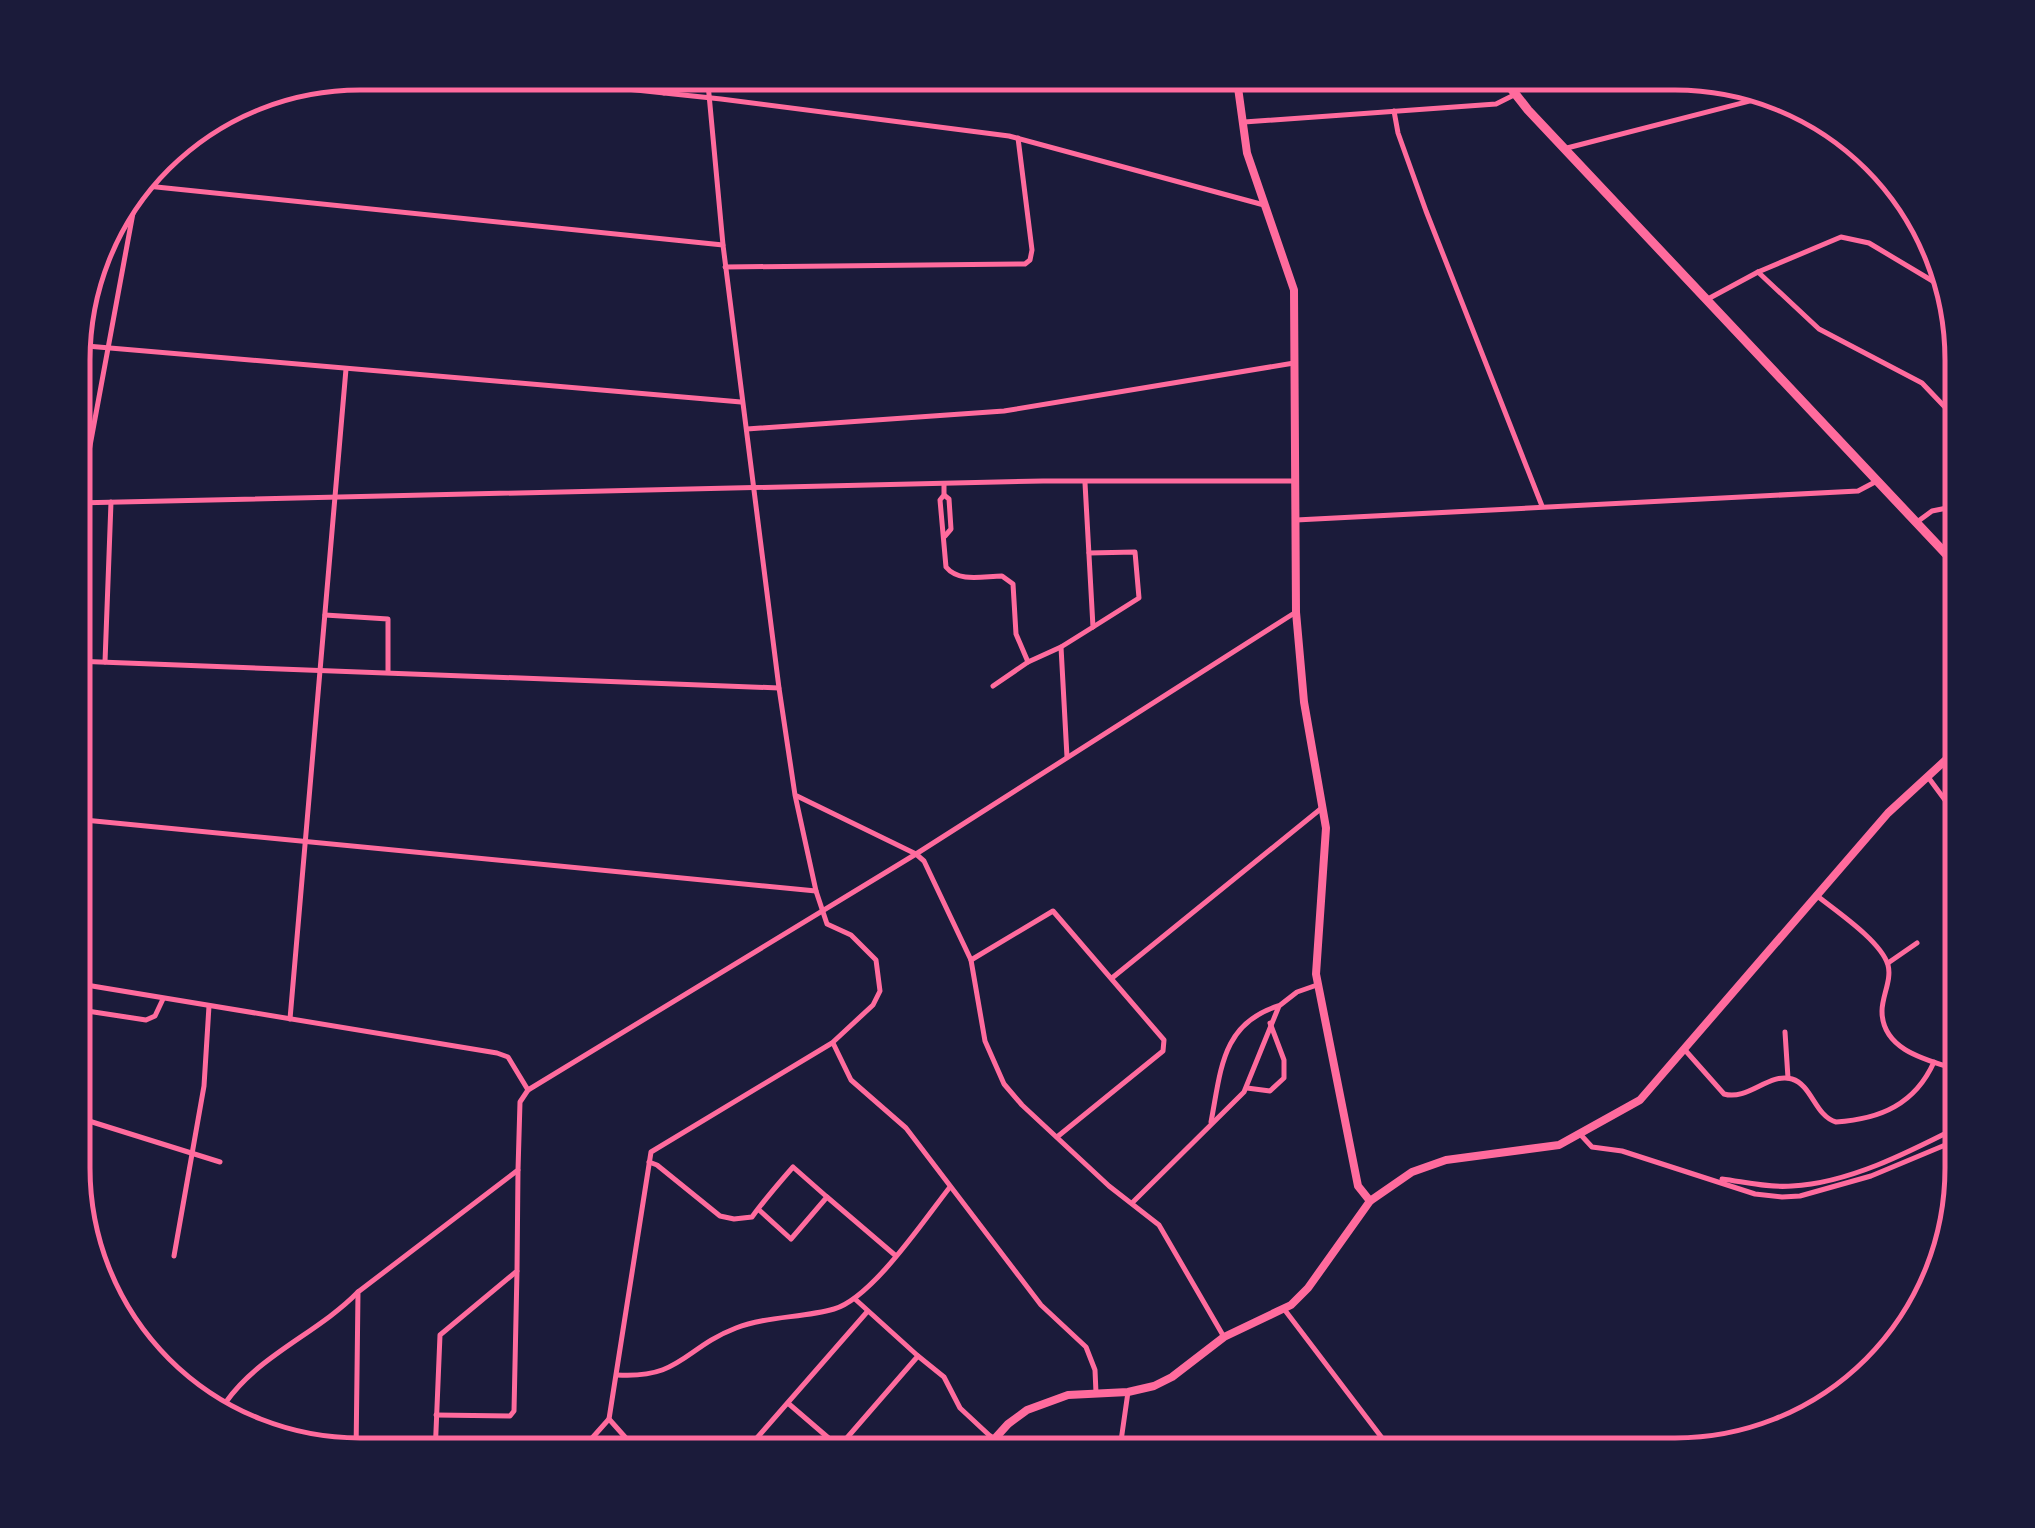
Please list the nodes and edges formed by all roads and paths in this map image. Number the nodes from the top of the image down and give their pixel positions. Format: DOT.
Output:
graph roads {
  1 [pos="655,91"];
  2 [pos="708,91"];
  3 [pos="1238,91"];
  4 [pos="1512,91"];
  5 [pos="664,92"];
  6 [pos="1514,94"];
  7 [pos="708,97"];
  8 [pos="1752,101"];
  9 [pos="1394,111"];
  10 [pos="1241,122"];
  11 [pos="1018,138"];
  12 [pos="1565,149"];
  13 [pos="154,186"];
  14 [pos="1264,205"];
  15 [pos="132,214"];
  16 [pos="723,246"];
  17 [pos="726,267"];
  18 [pos="1758,272"];
  19 [pos="1933,281"];
  20 [pos="1706,300"];
  21 [pos="91,346"];
  22 [pos="108,348"];
  23 [pos="1296,362"];
  24 [pos="346,368"];
  25 [pos="741,402"];
  26 [pos="1944,406"];
  27 [pos="747,428"];
  28 [pos="90,438"];
  29 [pos="1296,481"];
  30 [pos="1877,481"];
  31 [pos="1085,483"];
  32 [pos="944,484"];
  33 [pos="754,489"];
  34 [pos="336,498"];
  35 [pos="110,502"];
  36 [pos="90,503"];
  37 [pos="1542,506"];
  38 [pos="1944,509"];
  39 [pos="1296,520"];
  40 [pos="1917,522"];
  41 [pos="1944,551"];
  42 [pos="1089,554"];
  43 [pos="1296,612"];
  44 [pos="325,615"];
  45 [pos="1094,627"];
  46 [pos="1062,648"];
  47 [pos="90,662"];
  48 [pos="105,662"];
  49 [pos="1028,662"];
  50 [pos="320,671"];
  51 [pos="388,673"];
  52 [pos="994,686"];
  53 [pos="779,688"];
  54 [pos="1067,757"];
  55 [pos="1944,761"];
  56 [pos="1927,776"];
  57 [pos="796,794"];
  58 [pos="1944,799"];
  59 [pos="1323,807"];
  60 [pos="91,822"];
  61 [pos="305,841"];
  62 [pos="916,854"];
  63 [pos="816,890"];
  64 [pos="1816,895"];
  65 [pos="821,910"];
  66 [pos="1917,943"];
  67 [pos="972,960"];
  68 [pos="1888,963"];
  69 [pos="1112,978"];
  70 [pos="1317,985"];
  71 [pos="91,986"];
  72 [pos="163,998"];
  73 [pos="210,1006"];
  74 [pos="1279,1006"];
  75 [pos="91,1012"];
  76 [pos="290,1019"];
  77 [pos="1270,1023"];
  78 [pos="1785,1032"];
  79 [pos="832,1043"];
  80 [pos="1684,1050"];
  81 [pos="1934,1062"];
  82 [pos="1944,1066"];
  83 [pos="1788,1078"];
  84 [pos="1247,1088"];
  85 [pos="528,1090"];
  86 [pos="91,1122"];
  87 [pos="1210,1125"];
  88 [pos="1944,1133"];
  89 [pos="1580,1134"];
  90 [pos="1057,1137"];
  91 [pos="1944,1146"];
  92 [pos="193,1154"];
  93 [pos="220,1162"];
  94 [pos="649,1162"];
  95 [pos="518,1170"];
  96 [pos="1709,1177"];
  97 [pos="950,1187"];
  98 [pos="827,1198"];
  99 [pos="1370,1201"];
  100 [pos="1132,1203"];
  101 [pos="758,1209"];
  102 [pos="174,1256"];
  103 [pos="896,1256"];
  104 [pos="517,1271"];
  105 [pos="358,1292"];
  106 [pos="855,1299"];
  107 [pos="1284,1309"];
  108 [pos="867,1312"];
  109 [pos="1224,1338"];
  110 [pos="918,1356"];
  111 [pos="617,1374"];
  112 [pos="1128,1392"];
  113 [pos="1096,1393"];
  114 [pos="226,1403"];
  115 [pos="789,1404"];
  116 [pos="436,1415"];
  117 [pos="610,1418"];
  118 [pos="356,1437"];
  119 [pos="435,1437"];
  120 [pos="593,1437"];
  121 [pos="626,1437"];
  122 [pos="758,1437"];
  123 [pos="829,1437"];
  124 [pos="847,1437"];
  125 [pos="996,1438"];
  126 [pos="1121,1438"];
  127 [pos="1381,1438"];
  1 -- 5 [label="street"];
  2 -- 7 [label="street"];
  3 -- 10 [label="street"];
  4 -- 6 [label="main road"];
  5 -- 7 [label="street"];
  6 -- 9 [label="street"];
  6 -- 12 [label="main road"];
  7 -- 11 [label="street"];
  7 -- 16 [label="street"];
  8 -- 12 [label="street"];
  9 -- 10 [label="street"];
  9 -- 37 [label="street"];
  10 -- 14 [label="street"];
  11 -- 14 [label="street"];
  11 -- 17 [label="street"];
  12 -- 20 [label="main road"];
  13 -- 16 [label="street"];
  14 -- 23 [label="street"];
  15 -- 22 [label="street"];
  16 -- 17 [label="street"];
  17 -- 25 [label="street"];
  18 -- 19 [label="street"];
  18 -- 20 [label="street"];
  18 -- 26 [label="street"];
  20 -- 30 [label="main road"];
  21 -- 22 [label="street"];
  22 -- 24 [label="street"];
  22 -- 28 [label="street"];
  23 -- 27 [label="street"];
  23 -- 29 [label="street"];
  24 -- 25 [label="street"];
  24 -- 34 [label="street"];
  25 -- 27 [label="street"];
  27 -- 33 [label="street"];
  29 -- 31 [label="street"];
  29 -- 39 [label="street"];
  30 -- 37 [label="street"];
  30 -- 40 [label="main road"];
  31 -- 32 [label="street"];
  31 -- 42 [label="street"];
  32 -- 33 [label="street"];
  32 -- 49 [label="street"];
  33 -- 34 [label="street"];
  33 -- 53 [label="street"];
  34 -- 35 [label="street"];
  34 -- 44 [label="street"];
  35 -- 36 [label="street"];
  35 -- 48 [label="street"];
  37 -- 39 [label="street"];
  38 -- 40 [label="street"];
  39 -- 43 [label="street"];
  40 -- 41 [label="main road"];
  42 -- 45 [label="street"];
  42 -- 45 [label="street"];
  43 -- 54 [label="street"];
  43 -- 59 [label="street"];
  44 -- 50 [label="street"];
  44 -- 51 [label="street"];
  45 -- 46 [label="street"];
  46 -- 49 [label="street"];
  46 -- 54 [label="street"];
  47 -- 48 [label="street"];
  48 -- 50 [label="street"];
  49 -- 52 [label="street"];
  50 -- 51 [label="street"];
  50 -- 61 [label="street"];
  51 -- 53 [label="street"];
  53 -- 57 [label="street"];
  54 -- 62 [label="street"];
  55 -- 56 [label="street"];
  56 -- 58 [label="street"];
  56 -- 64 [label="street"];
  57 -- 62 [label="street"];
  57 -- 63 [label="street"];
  59 -- 69 [label="street"];
  59 -- 70 [label="street"];
  60 -- 61 [label="street"];
  61 -- 63 [label="street"];
  61 -- 76 [label="street"];
  62 -- 65 [label="street"];
  62 -- 67 [label="street"];
  63 -- 65 [label="street"];
  64 -- 68 [label="street"];
  64 -- 80 [label="street"];
  65 -- 79 [label="street"];
  65 -- 85 [label="street"];
  66 -- 68 [label="street"];
  67 -- 69 [label="street"];
  67 -- 90 [label="street"];
  68 -- 81 [label="street"];
  69 -- 90 [label="street"];
  70 -- 74 [label="street"];
  70 -- 99 [label="street"];
  71 -- 72 [label="street"];
  72 -- 73 [label="street"];
  72 -- 75 [label="street"];
  73 -- 76 [label="street"];
  73 -- 92 [label="street"];
  74 -- 77 [label="street"];
  74 -- 87 [label="street"];
  76 -- 85 [label="street"];
  77 -- 84 [label="street"];
  77 -- 84 [label="street"];
  78 -- 83 [label="street"];
  79 -- 94 [label="street"];
  79 -- 97 [label="street"];
  80 -- 83 [label="street"];
  80 -- 89 [label="street"];
  81 -- 82 [label="street"];
  81 -- 83 [label="street"];
  84 -- 87 [label="street"];
  85 -- 95 [label="street"];
  86 -- 92 [label="street"];
  87 -- 100 [label="street"];
  88 -- 96 [label="street"];
  89 -- 96 [label="street"];
  89 -- 99 [label="street"];
  90 -- 100 [label="street"];
  91 -- 96 [label="street"];
  92 -- 93 [label="street"];
  92 -- 102 [label="street"];
  94 -- 101 [label="street"];
  94 -- 111 [label="street"];
  95 -- 104 [label="street"];
  95 -- 105 [label="street"];
  97 -- 103 [label="street"];
  97 -- 113 [label="street"];
  98 -- 101 [label="street"];
  98 -- 101 [label="street"];
  98 -- 103 [label="street"];
  99 -- 107 [label="street"];
  100 -- 109 [label="street"];
  103 -- 106 [label="street"];
  104 -- 116 [label="street"];
  104 -- 116 [label="street"];
  105 -- 114 [label="street"];
  105 -- 118 [label="street"];
  106 -- 108 [label="street"];
  106 -- 111 [label="street"];
  107 -- 109 [label="street"];
  107 -- 127 [label="street"];
  108 -- 110 [label="street"];
  108 -- 115 [label="street"];
  109 -- 112 [label="street"];
  110 -- 124 [label="street"];
  110 -- 125 [label="street"];
  111 -- 117 [label="street"];
  112 -- 113 [label="street"];
  112 -- 126 [label="street"];
  113 -- 125 [label="street"];
  115 -- 122 [label="street"];
  115 -- 123 [label="street"];
  116 -- 119 [label="street"];
  117 -- 120 [label="street"];
  117 -- 121 [label="street"];
}
